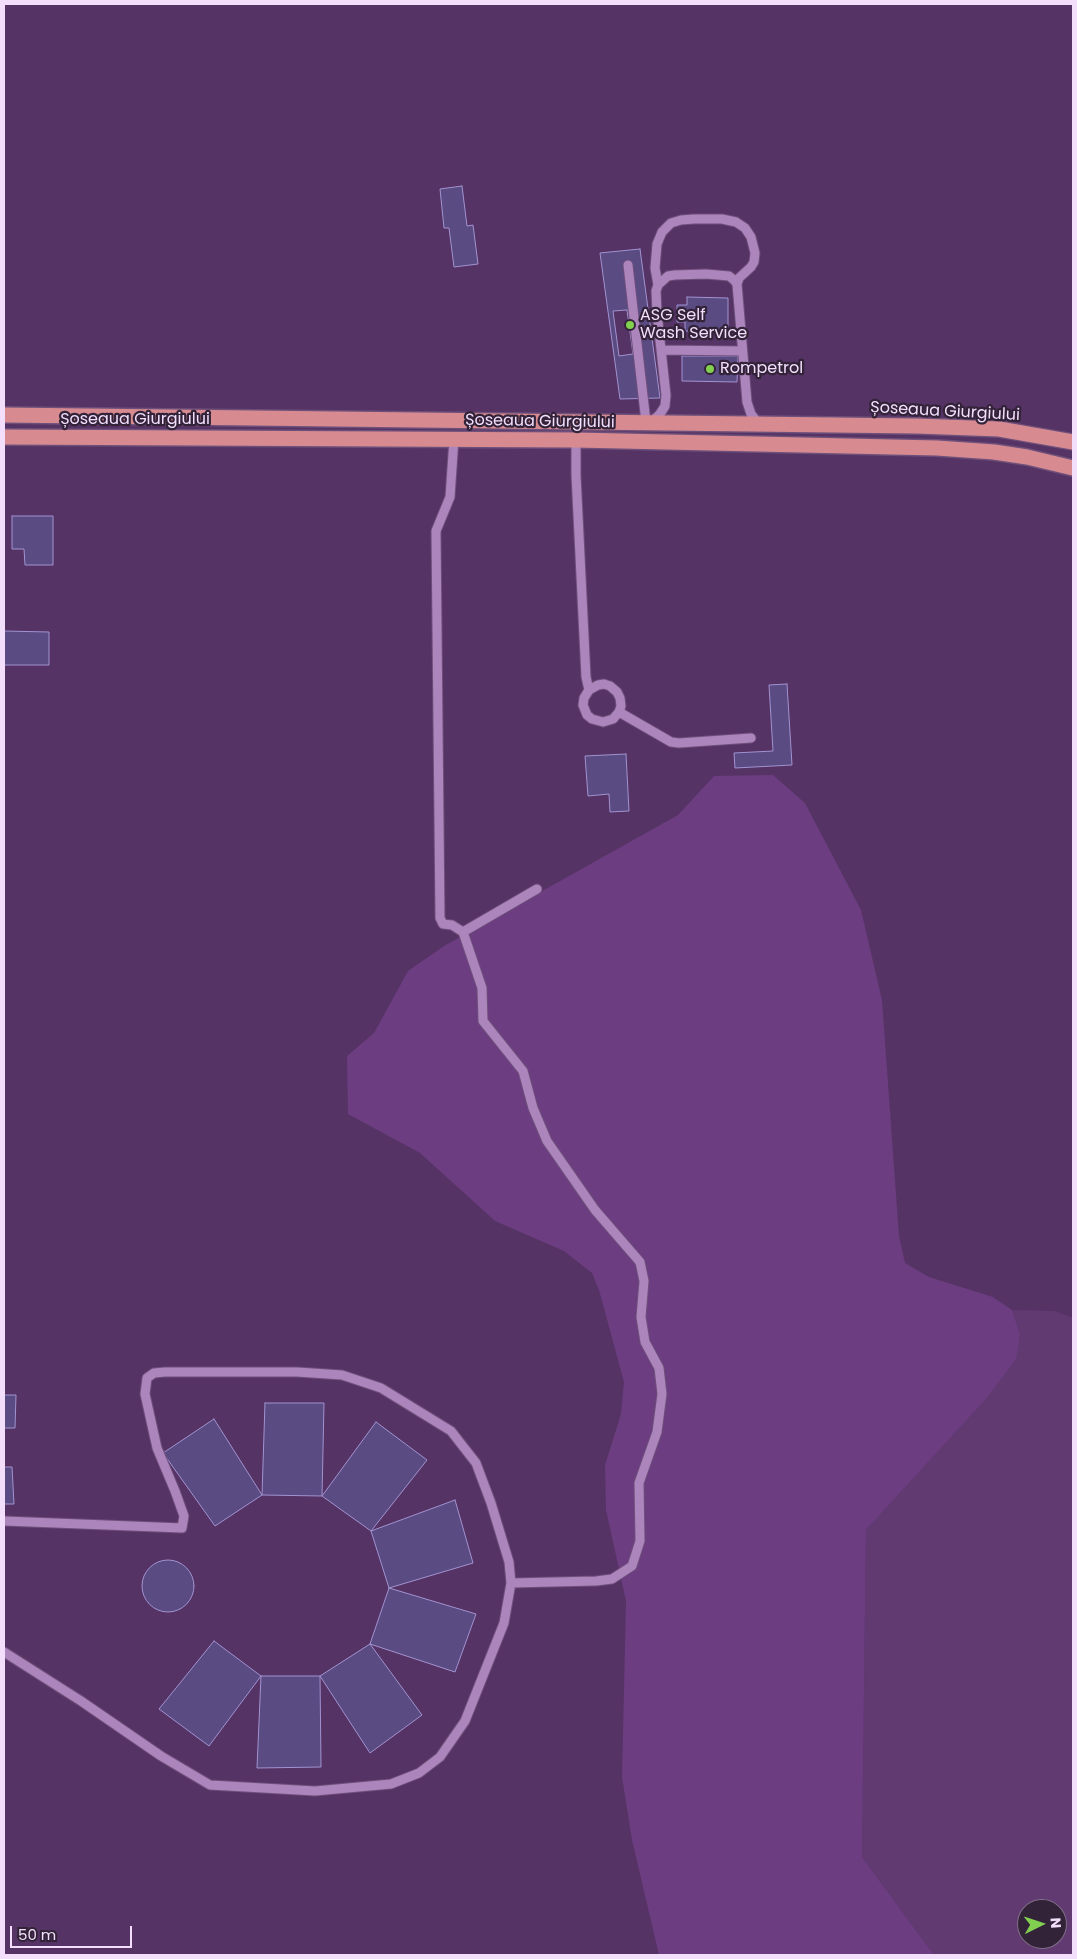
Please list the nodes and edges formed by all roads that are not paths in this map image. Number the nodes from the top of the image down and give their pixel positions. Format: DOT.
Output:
graph roads {
  1 [pos="628,265"];
  2 [pos="737,284"];
  3 [pos="658,285"];
  4 [pos="661,350"];
  5 [pos="742,351"];
  6 [pos="4,415"];
  7 [pos="648,422"];
  8 [pos="759,424"];
  9 [pos="4,437"];
  10 [pos="454,438"];
  11 [pos="576,440"];
  12 [pos="1073,442"];
  13 [pos="1073,468"];
  14 [pos="589,690"];
  15 [pos="619,712"];
  16 [pos="751,738"];
  17 [pos="538,889"];
  18 [pos="463,932"];
  19 [pos="4,1521"];
  20 [pos="510,1584"];
  21 [pos="4,1652"];
  1 -- 7 [label="lane"];
  2 -- 3 [label="lane"];
  2 -- 3 [label="lane"];
  2 -- 5 [label="lane"];
  3 -- 4 [label="lane"];
  4 -- 5 [label="lane"];
  4 -- 7 [label="lane"];
  5 -- 8 [label="lane"];
  6 -- 7 [label="highway, Șoseaua Giurgiului"];
  7 -- 8 [label="highway, Șoseaua Giurgiului"];
  8 -- 12 [label="highway, Șoseaua Giurgiului"];
  9 -- 10 [label="highway, Șoseaua Giurgiului"];
  10 -- 11 [label="highway, Șoseaua Giurgiului"];
  10 -- 18 [label="lane"];
  11 -- 13 [label="highway, Șoseaua Giurgiului"];
  11 -- 14 [label="lane"];
  14 -- 15 [label="lane"];
  14 -- 15 [label="lane"];
  15 -- 16 [label="lane"];
  17 -- 18 [label="lane"];
  18 -- 20 [label="lane"];
  19 -- 20 [label="lane"];
  20 -- 21 [label="lane"];
}
